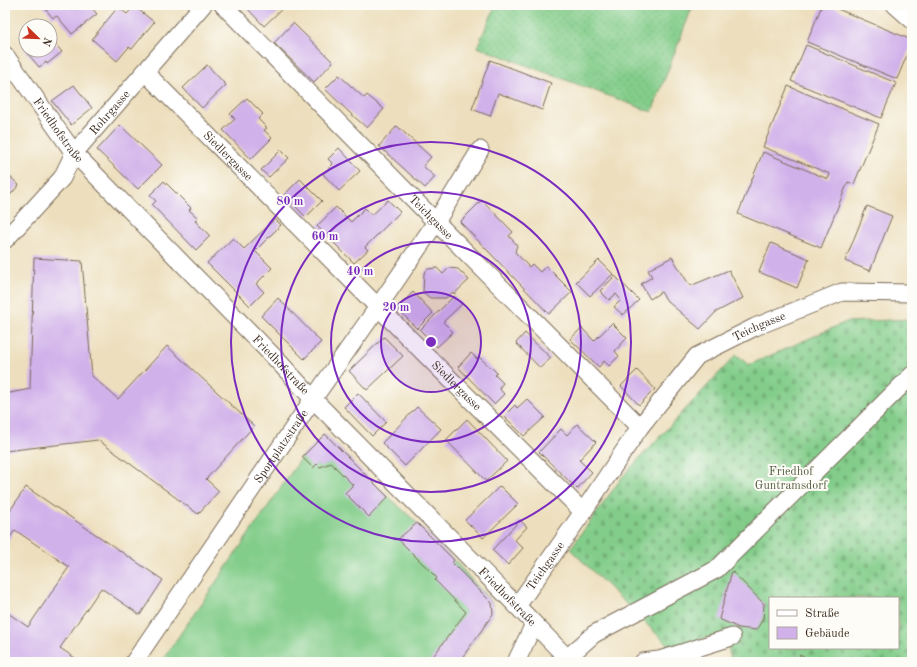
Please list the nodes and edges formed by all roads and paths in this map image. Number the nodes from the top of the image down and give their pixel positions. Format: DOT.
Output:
graph roads {
  1 [pos="203,5"];
  2 [pos="223,5"];
  3 [pos="895,5"];
  4 [pos="912,20"];
  5 [pos="5,55"];
  6 [pos="145,72"];
  7 [pos="480,150"];
  8 [pos="74,153"];
  9 [pos="436,222"];
  10 [pos="5,240"];
  11 [pos="912,293"];
  12 [pos="378,307"];
  13 [pos="912,375"];
  14 [pos="313,399"];
  15 [pos="640,427"];
  16 [pos="584,512"];
  17 [pos="518,606"];
  18 [pos="534,624"];
  19 [pos="732,638"];
  20 [pos="569,660"];
  21 [pos="134,662"];
  22 [pos="516,662"];
  23 [pos="643,662"];
  1 -- 6 [label="street, Rohrgasse"];
  2 -- 9 [label="street, Teichgasse"];
  3 -- 4 [label="street"];
  5 -- 8 [label="street, Friedhofstraße"];
  6 -- 8 [label="street, Rohrgasse"];
  6 -- 12 [label="street, Siedlergasse"];
  7 -- 9 [label="street, Sportplatzstraße"];
  8 -- 10 [label="street, Rohrgasse"];
  8 -- 14 [label="street, Friedhofstraße"];
  9 -- 12 [label="street, Sportplatzstraße"];
  9 -- 15 [label="street, Teichgasse"];
  11 -- 15 [label="street, Teichgasse"];
  12 -- 14 [label="street, Sportplatzstraße"];
  12 -- 16 [label="street, Siedlergasse"];
  13 -- 20 [label="street"];
  14 -- 17 [label="street, Friedhofstraße"];
  14 -- 21 [label="street, Sportplatzstraße"];
  15 -- 16 [label="street, Teichgasse"];
  16 -- 17 [label="street, Teichgasse"];
  17 -- 18 [label="street, Friedhofstraße"];
  18 -- 20 [label="street, Friedhofstraße"];
  18 -- 22 [label="street"];
  19 -- 23 [label="street"];
}
